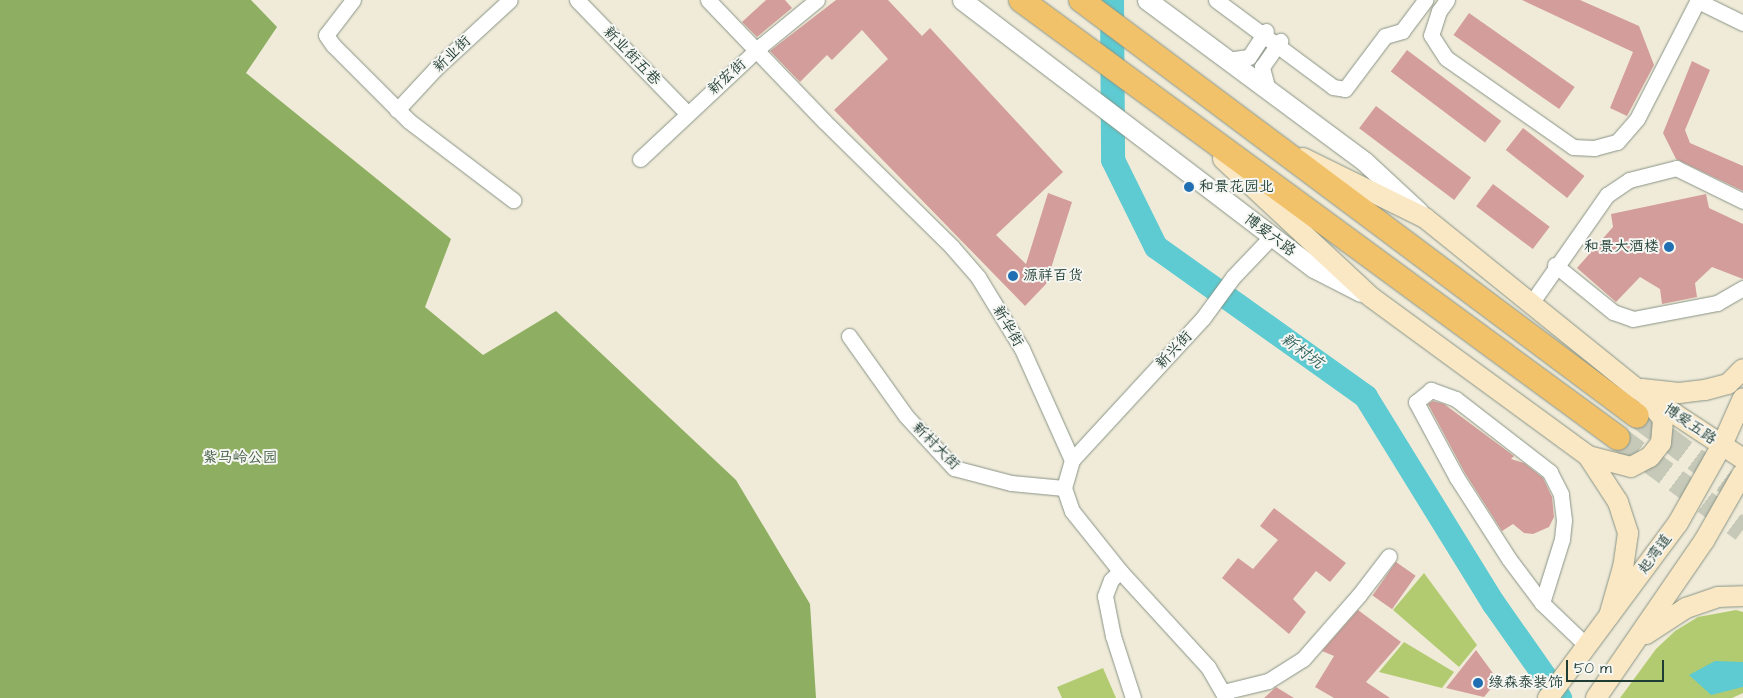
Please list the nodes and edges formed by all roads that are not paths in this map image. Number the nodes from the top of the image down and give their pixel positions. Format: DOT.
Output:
graph roads {
  1 [pos="353,0"];
  2 [pos="510,0"];
  3 [pos="577,0"];
  4 [pos="708,0"];
  5 [pos="817,0"];
  6 [pos="962,0"];
  7 [pos="1020,0"];
  8 [pos="1081,0"];
  9 [pos="1216,0"];
  10 [pos="1225,0"];
  11 [pos="1420,0"];
  12 [pos="1425,0"];
  13 [pos="1447,0"];
  14 [pos="1698,0"];
  15 [pos="1149,2"];
  16 [pos="1743,23"];
  17 [pos="1265,33"];
  18 [pos="1278,43"];
  19 [pos="756,50"];
  20 [pos="1227,60"];
  21 [pos="1268,90"];
  22 [pos="397,110"];
  23 [pos="687,113"];
  24 [pos="1176,115"];
  25 [pos="1266,139"];
  26 [pos="640,159"];
  27 [pos="513,200"];
  28 [pos="1743,201"];
  29 [pos="1425,218"];
  30 [pos="1272,236"];
  31 [pos="1556,265"];
  32 [pos="1743,288"];
  33 [pos="1371,297"];
  34 [pos="1532,302"];
  35 [pos="849,336"];
  36 [pos="1743,369"];
  37 [pos="1638,389"];
  38 [pos="1743,398"];
  39 [pos="1637,416"];
  40 [pos="1618,438"];
  41 [pos="1722,445"];
  42 [pos="1588,456"];
  43 [pos="1743,459"];
  44 [pos="1072,460"];
  45 [pos="1743,473"];
  46 [pos="1064,488"];
  47 [pos="1389,556"];
  48 [pos="1120,571"];
  49 [pos="1743,596"];
  50 [pos="1542,603"];
  51 [pos="1609,616"];
  52 [pos="1638,639"];
  53 [pos="1586,645"];
  54 [pos="1225,695"];
  55 [pos="1133,698"];
  56 [pos="1548,698"];
  57 [pos="1596,698"];
  1 -- 22 [label="street"];
  2 -- 22 [label="street, 新业街"];
  3 -- 23 [label="street, 新业街五巷"];
  4 -- 19 [label="street, 新华街"];
  5 -- 19 [label="street, 新宏街"];
  6 -- 30 [label="street, 博爱六路"];
  7 -- 24 [label="highway"];
  8 -- 25 [label="highway"];
  9 -- 17 [label="street"];
  10 -- 17 [label="street"];
  11 -- 18 [label="street"];
  12 -- 18 [label="street"];
  13 -- 14 [label="street"];
  14 -- 16 [label="street"];
  15 -- 20 [label="street"];
  17 -- 18 [label="street"];
  17 -- 20 [label="street"];
  18 -- 21 [label="street"];
  19 -- 23 [label="street, 新宏街"];
  19 -- 44 [label="street, 新华街"];
  20 -- 21 [label="street"];
  21 -- 29 [label="street"];
  22 -- 27 [label="street"];
  23 -- 26 [label="street, 新宏街"];
  24 -- 33 [label="main road"];
  24 -- 40 [label="highway"];
  25 -- 29 [label="main road"];
  25 -- 39 [label="highway"];
  28 -- 31 [label="street"];
  29 -- 34 [label="main road"];
  30 -- 33 [label="street, 博爱六路"];
  30 -- 44 [label="street, 新兴街"];
  31 -- 32 [label="street"];
  31 -- 34 [label="street"];
  33 -- 42 [label="main road, 博爱六路"];
  34 -- 37 [label="main road"];
  35 -- 46 [label="street, 新村大街"];
  36 -- 37 [label="main road"];
  37 -- 41 [label="main road, 博爱五路"];
  37 -- 42 [label="main road"];
  38 -- 41 [label="main road, 起湾道"];
  41 -- 43 [label="main road, 博爱五路"];
  41 -- 51 [label="main road, 起湾道"];
  42 -- 51 [label="main road"];
  44 -- 46 [label="street"];
  45 -- 52 [label="main road"];
  46 -- 48 [label="street"];
  47 -- 54 [label="street"];
  48 -- 54 [label="street"];
  48 -- 55 [label="street"];
  49 -- 52 [label="main road"];
  50 -- 50 [label="street"];
  50 -- 53 [label="street"];
  51 -- 53 [label="main road, 起湾道"];
  52 -- 57 [label="main road"];
  53 -- 56 [label="main road, 起湾道"];
}
